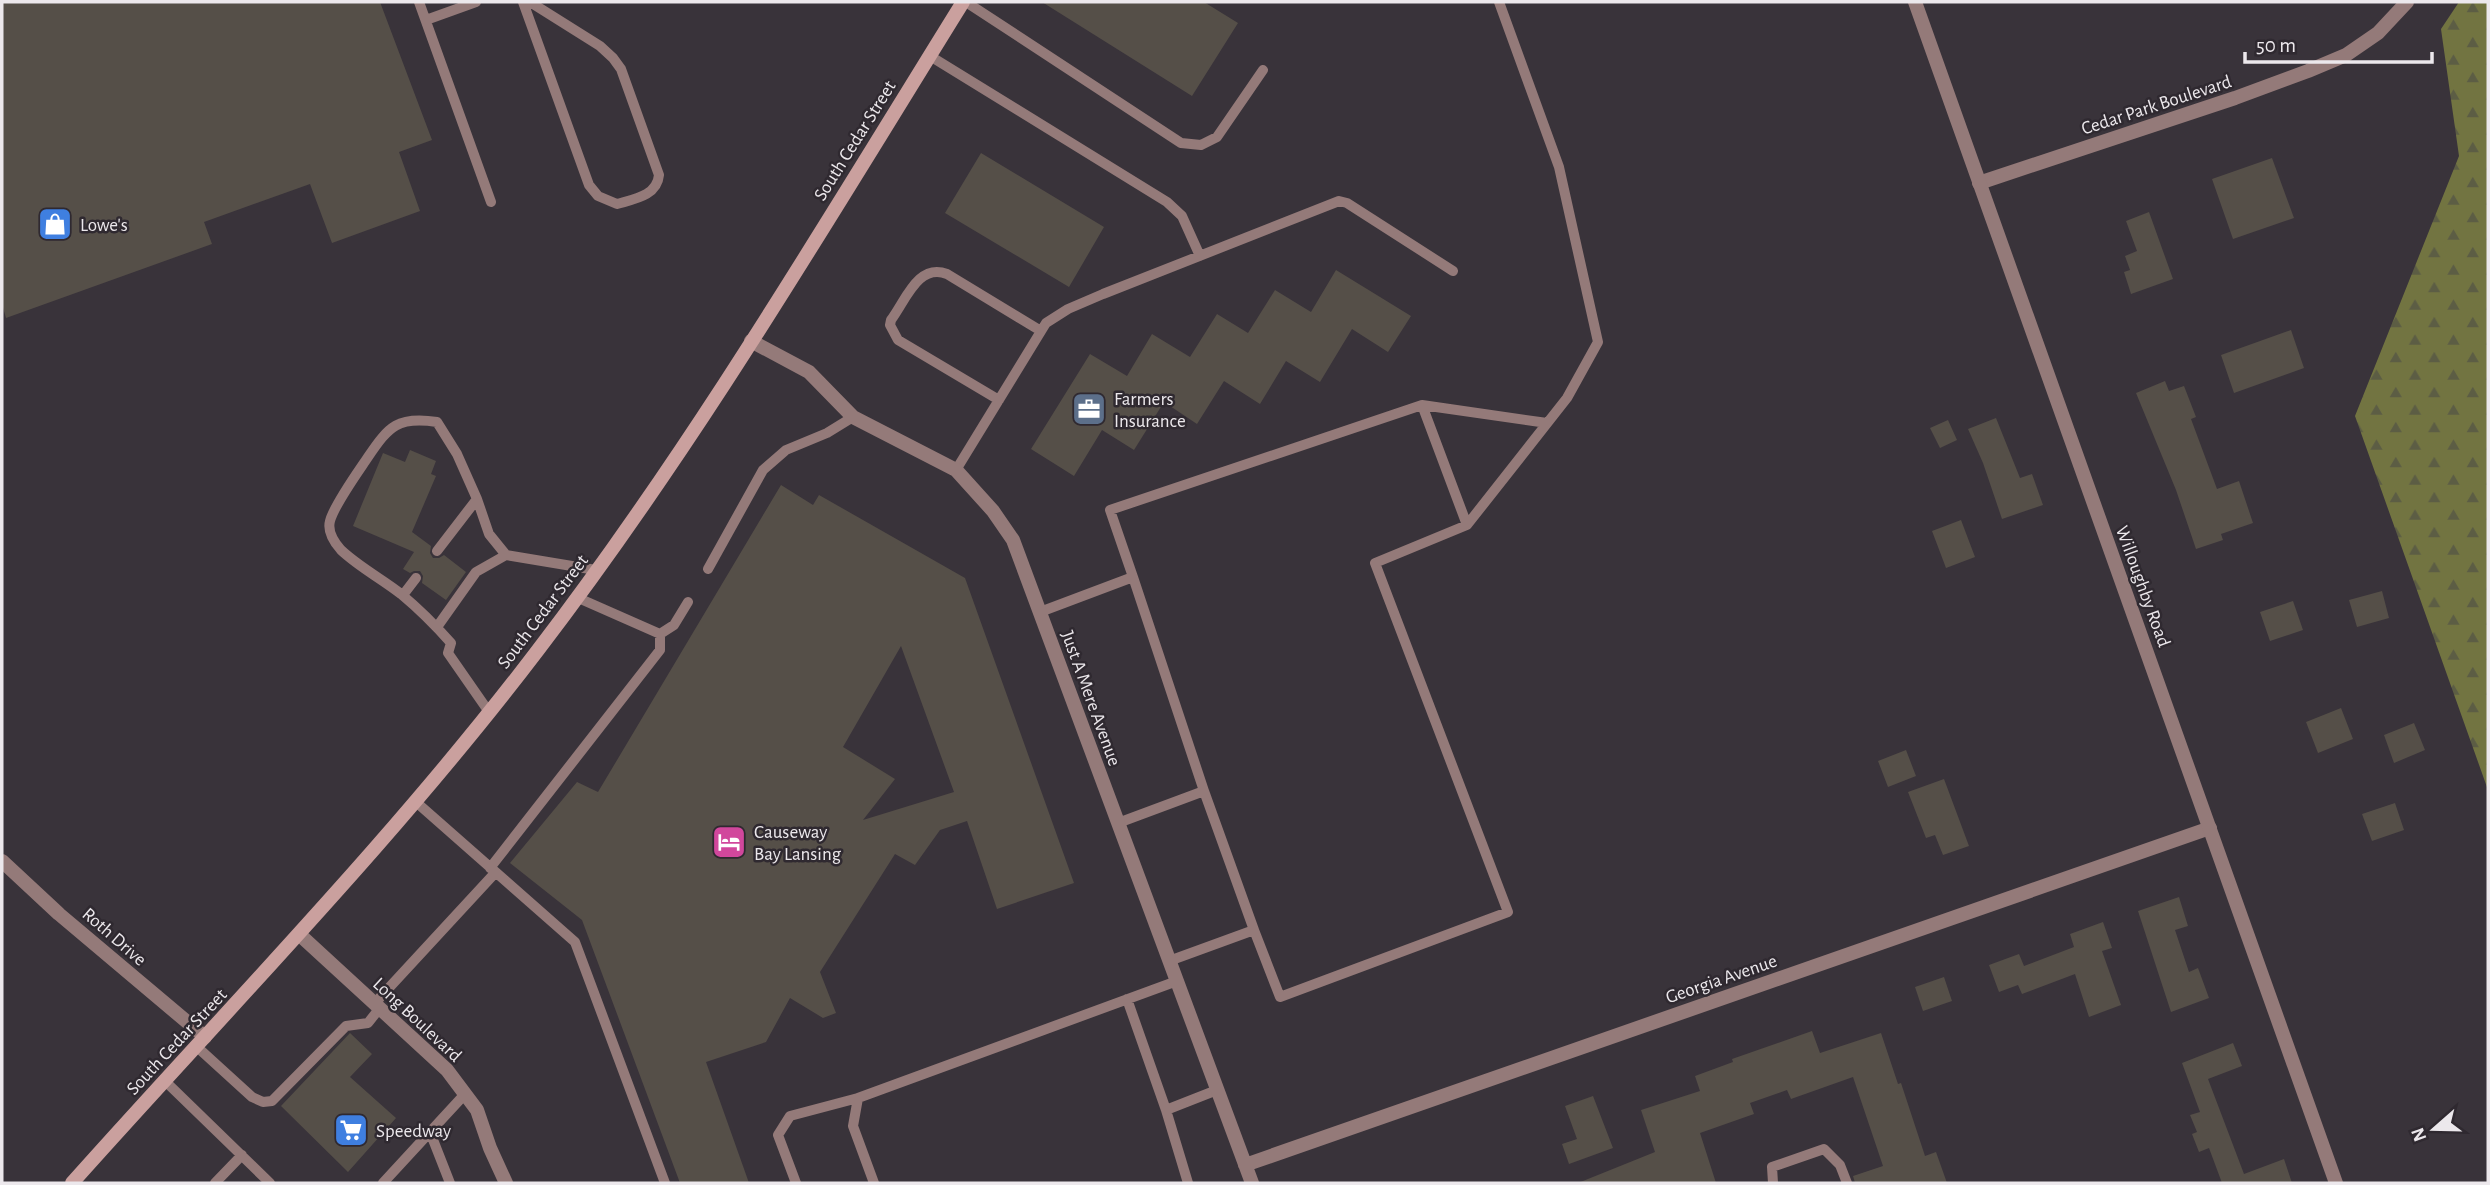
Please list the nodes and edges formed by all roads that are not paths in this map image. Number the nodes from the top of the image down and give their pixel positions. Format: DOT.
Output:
graph roads {
  1 [pos="419,2"];
  2 [pos="476,2"];
  3 [pos="523,2"];
  4 [pos="530,2"];
  5 [pos="965,2"];
  6 [pos="1499,2"];
  7 [pos="1915,2"];
  8 [pos="2407,2"];
  9 [pos="426,20"];
  10 [pos="930,56"];
  11 [pos="1263,69"];
  12 [pos="1979,183"];
  13 [pos="491,202"];
  14 [pos="1200,256"];
  15 [pos="1453,271"];
  16 [pos="1041,331"];
  17 [pos="751,341"];
  18 [pos="999,400"];
  19 [pos="1422,405"];
  20 [pos="853,417"];
  21 [pos="1547,423"];
  22 [pos="956,470"];
  23 [pos="477,499"];
  24 [pos="1467,525"];
  25 [pos="437,551"];
  26 [pos="506,555"];
  27 [pos="708,569"];
  28 [pos="596,570"];
  29 [pos="1133,577"];
  30 [pos="416,578"];
  31 [pos="403,595"];
  32 [pos="576,597"];
  33 [pos="688,602"];
  34 [pos="1040,612"];
  35 [pos="437,627"];
  36 [pos="660,634"];
  37 [pos="489,712"];
  38 [pos="1204,791"];
  39 [pos="416,802"];
  40 [pos="1118,823"];
  41 [pos="2210,828"];
  42 [pos="2,861"];
  43 [pos="493,871"];
  44 [pos="1254,930"];
  45 [pos="300,935"];
  46 [pos="1169,961"];
  47 [pos="1177,981"];
  48 [pos="1127,999"];
  49 [pos="376,1006"];
  50 [pos="201,1042"];
  51 [pos="164,1081"];
  52 [pos="1217,1090"];
  53 [pos="465,1094"];
  54 [pos="858,1098"];
  55 [pos="1166,1110"];
  56 [pos="430,1132"];
  57 [pos="242,1155"];
  58 [pos="1245,1165"];
  59 [pos="72,1183"];
  60 [pos="215,1183"];
  61 [pos="270,1183"];
  62 [pos="383,1183"];
  63 [pos="450,1183"];
  64 [pos="506,1183"];
  65 [pos="665,1183"];
  66 [pos="796,1183"];
  67 [pos="874,1183"];
  68 [pos="1188,1183"];
  69 [pos="1252,1183"];
  70 [pos="1773,1183"];
  71 [pos="1847,1183"];
  72 [pos="2336,1183"];
  1 -- 9 [label="lane"];
  2 -- 9 [label="lane"];
  3 -- 4 [label="lane"];
  5 -- 10 [label="main road, South Cedar Street"];
  5 -- 11 [label="lane"];
  6 -- 21 [label="lane"];
  7 -- 12 [label="street, Willoughby Road"];
  8 -- 12 [label="street, Cedar Park Boulevard"];
  9 -- 13 [label="lane"];
  10 -- 14 [label="lane"];
  10 -- 17 [label="main road, South Cedar Street"];
  12 -- 41 [label="street, Willoughby Road"];
  14 -- 15 [label="lane"];
  14 -- 16 [label="lane"];
  16 -- 18 [label="lane"];
  16 -- 18 [label="lane"];
  17 -- 20 [label="street, Just A Mere Avenue"];
  17 -- 28 [label="main road, South Cedar Street"];
  18 -- 22 [label="lane"];
  19 -- 21 [label="lane"];
  19 -- 24 [label="lane"];
  19 -- 29 [label="lane"];
  20 -- 22 [label="street, Just A Mere Avenue"];
  20 -- 27 [label="lane"];
  21 -- 24 [label="lane"];
  22 -- 34 [label="street, Just A Mere Avenue"];
  23 -- 25 [label="lane"];
  23 -- 26 [label="lane"];
  23 -- 31 [label="lane"];
  24 -- 44 [label="lane"];
  26 -- 28 [label="lane"];
  26 -- 35 [label="lane"];
  28 -- 32 [label="main road, South Cedar Street"];
  29 -- 34 [label="lane"];
  29 -- 38 [label="lane"];
  30 -- 31 [label="lane"];
  31 -- 35 [label="lane"];
  32 -- 36 [label="lane"];
  32 -- 37 [label="main road, South Cedar Street"];
  33 -- 36 [label="lane"];
  34 -- 40 [label="street, Just A Mere Avenue"];
  35 -- 37 [label="lane"];
  36 -- 43 [label="lane"];
  37 -- 39 [label="main road, South Cedar Street"];
  38 -- 40 [label="lane"];
  38 -- 44 [label="lane"];
  39 -- 43 [label="lane"];
  39 -- 45 [label="main road, South Cedar Street"];
  40 -- 46 [label="street, Just A Mere Avenue"];
  41 -- 58 [label="street, Georgia Avenue"];
  41 -- 72 [label="street, Willoughby Road"];
  42 -- 50 [label="street, Roth Drive"];
  43 -- 49 [label="lane"];
  43 -- 65 [label="lane"];
  44 -- 46 [label="lane"];
  45 -- 49 [label="street, Long Boulevard"];
  45 -- 50 [label="main road, South Cedar Street"];
  46 -- 47 [label="street, Just A Mere Avenue"];
  47 -- 48 [label="lane"];
  47 -- 52 [label="street, Just A Mere Avenue"];
  48 -- 54 [label="lane"];
  48 -- 55 [label="lane"];
  49 -- 50 [label="lane"];
  49 -- 53 [label="street, Long Boulevard"];
  50 -- 51 [label="main road, South Cedar Street"];
  51 -- 57 [label="lane"];
  51 -- 59 [label="main road, South Cedar Street"];
  52 -- 55 [label="lane"];
  52 -- 58 [label="street, Just A Mere Avenue"];
  53 -- 56 [label="lane"];
  53 -- 64 [label="street, Long Boulevard"];
  54 -- 66 [label="lane"];
  54 -- 67 [label="lane"];
  55 -- 68 [label="lane"];
  56 -- 62 [label="lane"];
  56 -- 63 [label="lane"];
  57 -- 60 [label="lane"];
  57 -- 61 [label="lane"];
  58 -- 69 [label="street, Just A Mere Avenue"];
  70 -- 71 [label="lane"];
}
